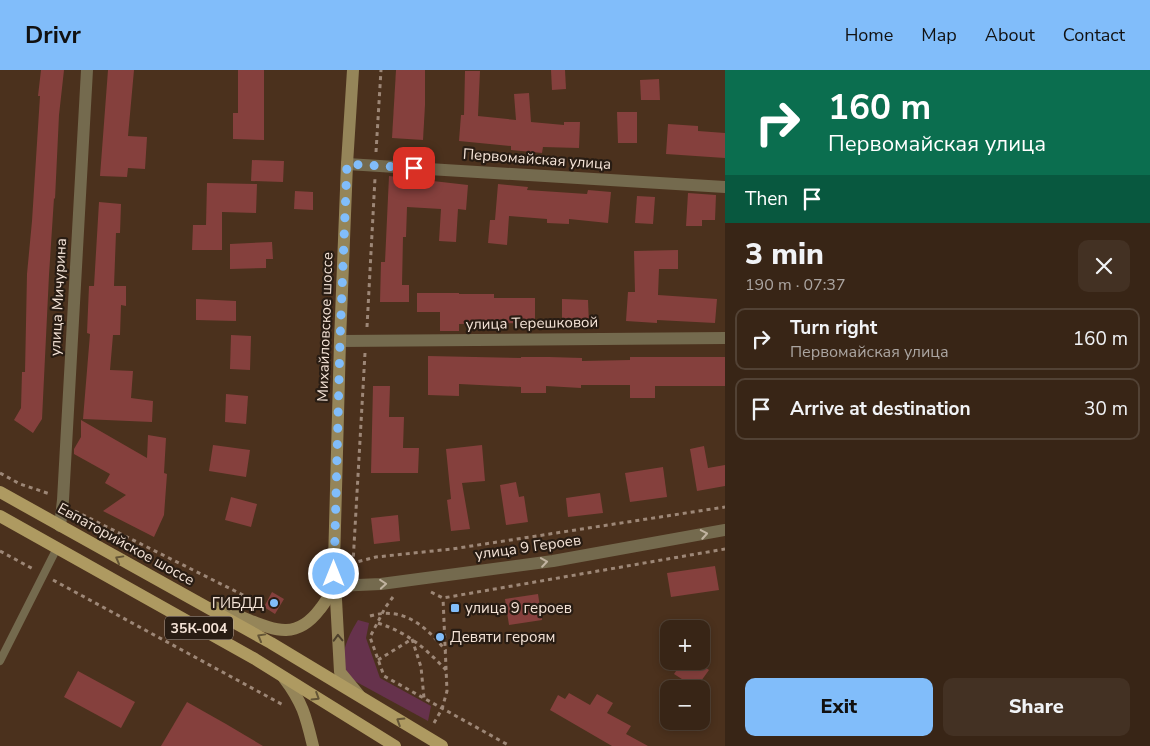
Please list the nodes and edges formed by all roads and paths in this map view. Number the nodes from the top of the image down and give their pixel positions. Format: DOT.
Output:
graph roads {
  1 [pos="87,70"];
  2 [pos="353,70"];
  3 [pos="347,164"];
  4 [pos="725,187"];
  5 [pos="725,338"];
  6 [pos="340,341"];
  7 [pos="0,472"];
  8 [pos="0,492"];
  9 [pos="63,500"];
  10 [pos="725,507"];
  11 [pos="0,516"];
  12 [pos="60,526"];
  13 [pos="725,530"];
  14 [pos="57,548"];
  15 [pos="0,551"];
  16 [pos="376,557"];
  17 [pos="44,575"];
  18 [pos="335,586"];
  19 [pos="249,598"];
  20 [pos="443,598"];
  21 [pos="192,599"];
  22 [pos="385,608"];
  23 [pos="382,612"];
  24 [pos="370,616"];
  25 [pos="378,622"];
  26 [pos="412,639"];
  27 [pos="446,651"];
  28 [pos="378,660"];
  29 [pos="0,661"];
  30 [pos="446,670"];
  31 [pos="283,676"];
  32 [pos="361,697"];
  33 [pos="424,699"];
  34 [pos="288,708"];
  35 [pos="442,709"];
  36 [pos="434,723"];
  37 [pos="314,746"];
  38 [pos="395,746"];
  39 [pos="442,746"];
  40 [pos="510,746"];
  1 -- 9 [label="street, улица Мичурина"];
  2 -- 3 [label="main road, Михайловское шоссе"];
  3 -- 4 [label="street, Первомайская улица"];
  3 -- 6 [label="main road, Михайловское шоссе"];
  5 -- 6 [label="street, улица Терешковой"];
  6 -- 18 [label="main road, Михайловское шоссе"];
  7 -- 9 [label="path"];
  8 -- 12 [label="main road, Евпаторийское шоссе / 35К-004"];
  9 -- 12 [label="street, улица Мичурина"];
  9 -- 19 [label="path"];
  10 -- 16 [label="path"];
  11 -- 14 [label="main road, 35К-004"];
  21 -- 12 [label="main road, Евпаторийское шоссе / 35К-004, one-way"];
  18 -- 13 [label="street, улица 9 Героев, one-way"];
  14 -- 17 [label="lane"];
  14 -- 31 [label="main road, 35К-004"];
  15 -- 17 [label="path"];
  17 -- 29 [label="lane"];
  17 -- 34 [label="path"];
  18 -- 21 [label="main road"];
  32 -- 18 [label="main road, Михайловское шоссе, one-way"];
  20 -- 27 [label="path"];
  32 -- 21 [label="main road, Евпаторийское шоссе / 35К-004, one-way"];
  22 -- 23 [label="path"];
  23 -- 24 [label="path"];
  23 -- 25 [label="path"];
  23 -- 27 [label="path"];
  25 -- 26 [label="path"];
  25 -- 28 [label="path"];
  26 -- 28 [label="path"];
  26 -- 30 [label="path"];
  26 -- 33 [label="path"];
  27 -- 30 [label="path"];
  28 -- 33 [label="path"];
  30 -- 35 [label="path"];
  31 -- 37 [label="main road"];
  31 -- 38 [label="main road, 35К-004, one-way"];
  39 -- 32 [label="main road, Евпаторийское шоссе / 35К-004, one-way"];
  33 -- 35 [label="path"];
  35 -- 36 [label="path"];
  35 -- 40 [label="path"];
}
